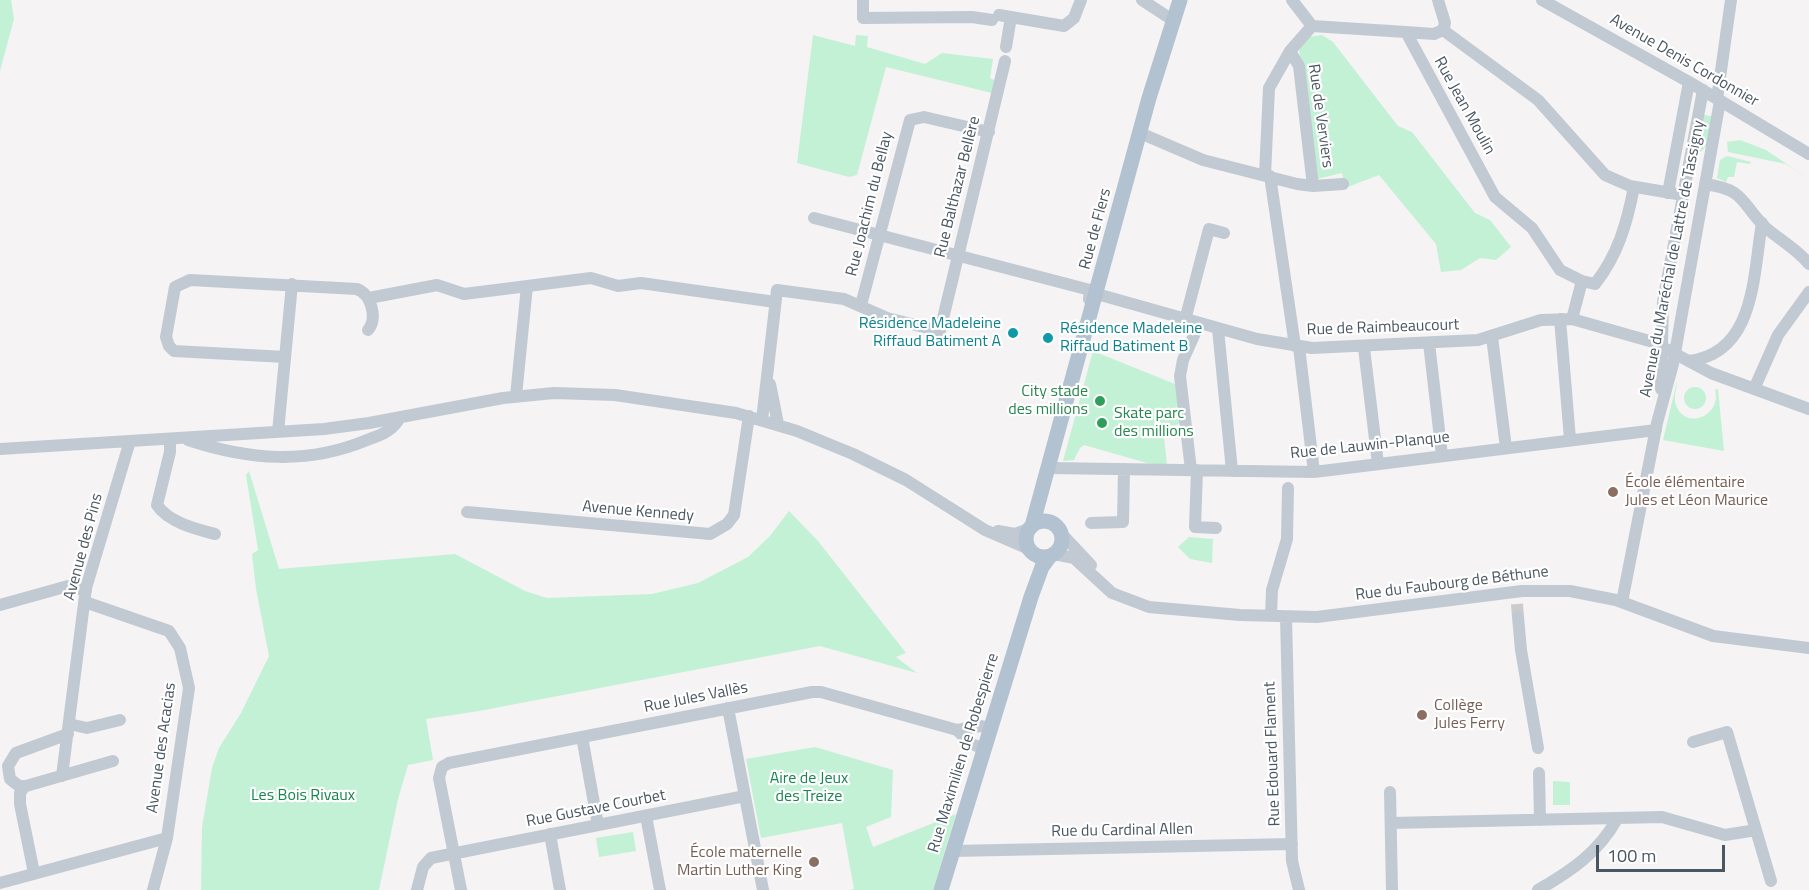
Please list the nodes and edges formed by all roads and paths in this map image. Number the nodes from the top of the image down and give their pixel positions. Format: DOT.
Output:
graph roads {
  1 [pos="863,0"];
  2 [pos="1081,0"];
  3 [pos="1180,0"];
  4 [pos="1292,0"];
  5 [pos="1438,0"];
  6 [pos="1542,0"];
  7 [pos="1731,0"];
  8 [pos="1151,2"];
  9 [pos="1001,17"];
  10 [pos="1174,21"];
  11 [pos="1312,26"];
  12 [pos="1443,30"];
  13 [pos="1406,32"];
  14 [pos="1006,47"];
  15 [pos="1290,51"];
  16 [pos="1005,61"];
  17 [pos="1689,82"];
  18 [pos="1703,90"];
  19 [pos="1719,100"];
  20 [pos="989,132"];
  21 [pos="1140,132"];
  22 [pos="1809,154"];
  23 [pos="1268,175"];
  24 [pos="1343,184"];
  25 [pos="1705,184"];
  26 [pos="1313,186"];
  27 [pos="1634,187"];
  28 [pos="1668,193"];
  29 [pos="1683,195"];
  30 [pos="814,218"];
  31 [pos="1762,223"];
  32 [pos="880,233"];
  33 [pos="1224,233"];
  34 [pos="959,254"];
  35 [pos="1809,264"];
  36 [pos="1582,281"];
  37 [pos="292,284"];
  38 [pos="526,286"];
  39 [pos="1809,292"];
  40 [pos="776,296"];
  41 [pos="1096,297"];
  42 [pos="369,298"];
  43 [pos="861,305"];
  44 [pos="1566,319"];
  45 [pos="1185,320"];
  46 [pos="1199,324"];
  47 [pos="1218,329"];
  48 [pos="368,330"];
  49 [pos="1492,337"];
  50 [pos="1676,339"];
  51 [pos="1661,341"];
  52 [pos="1429,343"];
  53 [pos="1297,347"];
  54 [pos="1364,348"];
  55 [pos="1674,353"];
  56 [pos="285,357"];
  57 [pos="1689,361"];
  58 [pos="768,372"];
  59 [pos="1754,389"];
  60 [pos="516,396"];
  61 [pos="1809,409"];
  62 [pos="749,416"];
  63 [pos="400,417"];
  64 [pos="762,420"];
  65 [pos="778,424"];
  66 [pos="1656,426"];
  67 [pos="278,432"];
  68 [pos="175,438"];
  69 [pos="1570,439"];
  70 [pos="130,441"];
  71 [pos="1506,448"];
  72 [pos="0,449"];
  73 [pos="1442,456"];
  74 [pos="1378,464"];
  75 [pos="1049,468"];
  76 [pos="1124,469"];
  77 [pos="1194,470"];
  78 [pos="1232,471"];
  79 [pos="1314,472"];
  80 [pos="1288,488"];
  81 [pos="467,512"];
  82 [pos="967,518"];
  83 [pos="1091,522"];
  84 [pos="1031,528"];
  85 [pos="1216,528"];
  86 [pos="1059,529"];
  87 [pos="215,534"];
  88 [pos="1030,550"];
  89 [pos="1052,555"];
  90 [pos="86,597"];
  91 [pos="1622,602"];
  92 [pos="0,605"];
  93 [pos="1271,616"];
  94 [pos="1286,616"];
  95 [pos="1518,617"];
  96 [pos="1021,627"];
  97 [pos="1809,648"];
  98 [pos="728,708"];
  99 [pos="120,720"];
  100 [pos="991,728"];
  101 [pos="68,729"];
  102 [pos="957,730"];
  103 [pos="582,737"];
  104 [pos="1693,742"];
  105 [pos="46,743"];
  106 [pos="1538,748"];
  107 [pos="984,749"];
  108 [pos="64,760"];
  109 [pos="113,761"];
  110 [pos="1539,773"];
  111 [pos="62,776"];
  112 [pos="24,787"];
  113 [pos="1390,792"];
  114 [pos="745,796"];
  115 [pos="646,816"];
  116 [pos="1617,819"];
  117 [pos="1540,820"];
  118 [pos="1391,823"];
  119 [pos="597,825"];
  120 [pos="1756,830"];
  121 [pos="550,834"];
  122 [pos="167,838"];
  123 [pos="1292,844"];
  124 [pos="953,851"];
  125 [pos="454,854"];
  126 [pos="34,873"];
  127 [pos="1771,881"];
  128 [pos="0,883"];
  129 [pos="153,890"];
  130 [pos="417,890"];
  131 [pos="461,890"];
  132 [pos="560,890"];
  133 [pos="660,890"];
  134 [pos="763,890"];
  135 [pos="941,890"];
  136 [pos="1299,890"];
  137 [pos="1392,890"];
  138 [pos="1538,890"];
  1 -- 9 [label="street"];
  2 -- 9 [label="street"];
  3 -- 10 [label="main road, Rue de Flers"];
  4 -- 11 [label="street"];
  5 -- 12 [label="street"];
  6 -- 17 [label="street, Avenue Denis Cordonnier"];
  7 -- 19 [label="street, Avenue du Maréchal de Lattre de Tassigny"];
  8 -- 10 [label="street"];
  9 -- 14 [label="street"];
  10 -- 21 [label="main road, Rue de Flers"];
  11 -- 13 [label="street"];
  11 -- 15 [label="street"];
  12 -- 13 [label="street"];
  12 -- 27 [label="street"];
  13 -- 36 [label="street, Rue Jean Moulin"];
  15 -- 23 [label="street"];
  15 -- 26 [label="street, Rue de Verviers"];
  16 -- 20 [label="street, Rue Balthazar Bellère"];
  17 -- 18 [label="street, Avenue Denis Cordonnier"];
  17 -- 28 [label="street, Avenue du Maréchal de Lattre de Tassigny"];
  18 -- 19 [label="street, Avenue Denis Cordonnier"];
  18 -- 29 [label="street, Avenue du Maréchal de Lattre de Tassigny"];
  19 -- 22 [label="street, Avenue Denis Cordonnier"];
  19 -- 25 [label="street, Avenue du Maréchal de Lattre de Tassigny"];
  20 -- 32 [label="street, Rue Joachim du Bellay"];
  20 -- 34 [label="street, Rue Balthazar Bellère"];
  21 -- 23 [label="street"];
  21 -- 41 [label="main road, Rue de Flers"];
  23 -- 26 [label="street"];
  23 -- 53 [label="street"];
  24 -- 26 [label="street"];
  25 -- 31 [label="street"];
  25 -- 50 [label="street, Avenue du Maréchal de Lattre de Tassigny"];
  27 -- 28 [label="street"];
  27 -- 36 [label="street"];
  28 -- 29 [label="street"];
  29 -- 51 [label="street, Avenue du Maréchal de Lattre de Tassigny"];
  30 -- 32 [label="street, Rue de Raimbeaucourt"];
  31 -- 35 [label="street"];
  31 -- 57 [label="street"];
  32 -- 34 [label="street, Rue de Raimbeaucourt"];
  32 -- 43 [label="street, Rue Joachim du Bellay"];
  33 -- 45 [label="street"];
  34 -- 41 [label="street, Rue de Raimbeaucourt"];
  34 -- 43 [label="street, Rue Balthazar Bellère"];
  36 -- 44 [label="street"];
  37 -- 42 [label="street"];
  37 -- 56 [label="street"];
  37 -- 56 [label="street"];
  38 -- 40 [label="street"];
  38 -- 42 [label="street"];
  38 -- 60 [label="street"];
  39 -- 59 [label="street"];
  40 -- 43 [label="street"];
  40 -- 58 [label="street"];
  41 -- 45 [label="street, Rue de Raimbeaucourt"];
  41 -- 75 [label="main road, Rue de Flers"];
  42 -- 48 [label="street"];
  44 -- 49 [label="street, Rue de Raimbeaucourt"];
  44 -- 51 [label="street, Rue de Raimbeaucourt"];
  44 -- 69 [label="street"];
  45 -- 46 [label="street, Rue de Raimbeaucourt"];
  46 -- 47 [label="street, Rue de Raimbeaucourt"];
  46 -- 77 [label="street"];
  47 -- 53 [label="street, Rue de Raimbeaucourt"];
  47 -- 78 [label="street"];
  49 -- 52 [label="street, Rue de Raimbeaucourt"];
  49 -- 71 [label="street"];
  50 -- 51 [label="street, Rue de Raimbeaucourt"];
  50 -- 55 [label="street, Avenue du Maréchal de Lattre de Tassigny"];
  51 -- 55 [label="street, Rue de Raimbeaucourt"];
  51 -- 66 [label="street, Avenue du Maréchal de Lattre de Tassigny"];
  52 -- 54 [label="street, Rue de Raimbeaucourt"];
  52 -- 73 [label="street"];
  53 -- 54 [label="street, Rue de Raimbeaucourt"];
  53 -- 79 [label="street"];
  54 -- 74 [label="street"];
  55 -- 57 [label="street, Rue de Raimbeaucourt"];
  55 -- 66 [label="street, Avenue du Maréchal de Lattre de Tassigny"];
  56 -- 67 [label="street"];
  57 -- 59 [label="street, Rue de Raimbeaucourt"];
  58 -- 64 [label="street"];
  58 -- 65 [label="street"];
  59 -- 61 [label="street, Rue de Raimbeaucourt"];
  60 -- 62 [label="street"];
  60 -- 63 [label="street"];
  62 -- 64 [label="street"];
  62 -- 81 [label="street, Avenue Kennedy"];
  63 -- 67 [label="street"];
  63 -- 68 [label="street"];
  64 -- 65 [label="street"];
  65 -- 82 [label="street"];
  66 -- 69 [label="street, Rue de Lauwin-Planque"];
  66 -- 91 [label="street, Avenue du Maréchal de Lattre de Tassigny"];
  67 -- 68 [label="street"];
  68 -- 70 [label="street"];
  68 -- 87 [label="street"];
  69 -- 71 [label="street, Rue de Lauwin-Planque"];
  70 -- 72 [label="street"];
  70 -- 90 [label="street, Avenue des Pins"];
  71 -- 73 [label="street, Rue de Lauwin-Planque"];
  73 -- 74 [label="street, Rue de Lauwin-Planque"];
  74 -- 79 [label="street, Rue de Lauwin-Planque"];
  75 -- 76 [label="street, Rue de Lauwin-Planque"];
  75 -- 84 [label="main road, Rue de Flers"];
  75 -- 86 [label="main road, Rue de Flers"];
  76 -- 77 [label="street, Rue de Lauwin-Planque"];
  76 -- 83 [label="street"];
  77 -- 78 [label="street, Rue de Lauwin-Planque"];
  77 -- 85 [label="street"];
  78 -- 79 [label="street, Rue de Lauwin-Planque"];
  80 -- 93 [label="street"];
  82 -- 84 [label="street"];
  82 -- 88 [label="street, Rue du Faubourg de Béthune"];
  84 -- 86 [label="main road"];
  84 -- 88 [label="main road"];
  86 -- 89 [label="main road"];
  86 -- 93 [label="street, Rue du Faubourg de Béthune"];
  88 -- 89 [label="main road, Rue du Faubourg de Béthune"];
  88 -- 96 [label="main road, Rue Maximilien de Robespierre"];
  89 -- 93 [label="street, Rue du Faubourg de Béthune"];
  89 -- 96 [label="main road, Rue Maximilien de Robespierre"];
  90 -- 92 [label="street, Avenue des Acacias"];
  90 -- 101 [label="street, Avenue des Pins"];
  90 -- 122 [label="street, Avenue des Acacias"];
  91 -- 94 [label="street, Rue du Faubourg de Béthune"];
  91 -- 97 [label="street, Rue du Faubourg de Béthune"];
  93 -- 94 [label="street, Rue du Faubourg de Béthune"];
  94 -- 123 [label="street, Rue Edouard Flament"];
  95 -- 106 [label="street"];
  96 -- 100 [label="main road, Rue Maximilien de Robespierre"];
  98 -- 102 [label="street, Rue Jules Vallès"];
  98 -- 103 [label="street, Rue Jules Vallès"];
  98 -- 114 [label="street"];
  99 -- 101 [label="street"];
  100 -- 102 [label="street, Rue Jules Vallès"];
  100 -- 107 [label="main road, Rue Maximilien de Robespierre"];
  101 -- 105 [label="street"];
  101 -- 108 [label="street, Avenue des Pins"];
  102 -- 107 [label="street, Rue Jules Vallès"];
  103 -- 119 [label="street"];
  103 -- 125 [label="street, Rue Jules Vallès"];
  104 -- 120 [label="street"];
  105 -- 108 [label="street"];
  105 -- 112 [label="street"];
  107 -- 124 [label="main road, Rue Maximilien de Robespierre"];
  108 -- 111 [label="street"];
  109 -- 111 [label="street"];
  110 -- 117 [label="street"];
  111 -- 112 [label="street"];
  112 -- 126 [label="street"];
  113 -- 118 [label="street"];
  114 -- 115 [label="street, Rue Gustave Courbet"];
  114 -- 134 [label="street"];
  115 -- 119 [label="street, Rue Gustave Courbet"];
  115 -- 133 [label="street"];
  116 -- 117 [label="street"];
  116 -- 120 [label="street"];
  116 -- 138 [label="street"];
  117 -- 118 [label="street"];
  118 -- 137 [label="street"];
  119 -- 121 [label="street, Rue Gustave Courbet"];
  120 -- 127 [label="street"];
  121 -- 125 [label="street, Rue Gustave Courbet"];
  121 -- 132 [label="street"];
  122 -- 126 [label="street"];
  122 -- 129 [label="street, Avenue des Acacias"];
  123 -- 124 [label="street, Rue du Cardinal Allen"];
  123 -- 136 [label="street, Rue Edouard Flament"];
  124 -- 135 [label="main road, Rue Maximilien de Robespierre"];
  125 -- 130 [label="street, Rue Gustave Courbet"];
  125 -- 131 [label="street"];
  126 -- 128 [label="street"];
}
